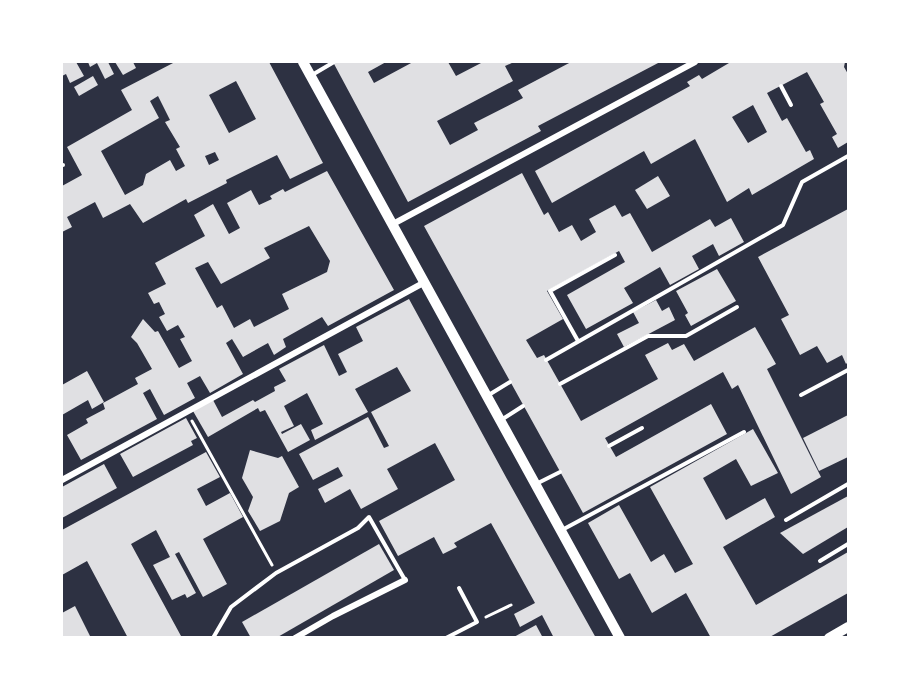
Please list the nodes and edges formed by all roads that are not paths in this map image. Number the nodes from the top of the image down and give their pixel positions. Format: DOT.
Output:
graph roads {
  1 [pos="303,62"];
  2 [pos="695,62"];
  3 [pos="334,63"];
  4 [pos="311,76"];
  5 [pos="781,86"];
  6 [pos="790,105"];
  7 [pos="849,156"];
  8 [pos="393,225"];
  9 [pos="615,255"];
  10 [pos="425,282"];
  11 [pos="737,307"];
  12 [pos="578,341"];
  13 [pos="546,360"];
  14 [pos="849,370"];
  15 [pos="510,382"];
  16 [pos="560,384"];
  17 [pos="801,395"];
  18 [pos="487,396"];
  19 [pos="523,406"];
  20 [pos="501,420"];
  21 [pos="642,428"];
  22 [pos="744,432"];
  23 [pos="609,446"];
  24 [pos="560,472"];
  25 [pos="62,480"];
  26 [pos="536,484"];
  27 [pos="849,484"];
  28 [pos="786,520"];
  29 [pos="561,531"];
  30 [pos="849,544"];
  31 [pos="820,561"];
  32 [pos="405,580"];
  33 [pos="459,588"];
  34 [pos="849,627"];
  35 [pos="213,638"];
  36 [pos="295,638"];
  37 [pos="446,638"];
  38 [pos="620,638"];
  39 [pos="829,638"];
  1 -- 4 [label="main road"];
  2 -- 8 [label="street"];
  3 -- 4 [label="lane"];
  4 -- 8 [label="main road"];
  5 -- 6 [label="lane"];
  7 -- 12 [label="lane"];
  8 -- 10 [label="main road"];
  9 -- 12 [label="lane"];
  10 -- 18 [label="main road"];
  10 -- 25 [label="street"];
  11 -- 16 [label="lane"];
  12 -- 13 [label="lane"];
  14 -- 17 [label="lane"];
  15 -- 18 [label="lane"];
  18 -- 20 [label="main road"];
  19 -- 20 [label="lane"];
  20 -- 26 [label="main road"];
  21 -- 23 [label="lane"];
  22 -- 29 [label="lane"];
  24 -- 26 [label="lane"];
  26 -- 29 [label="main road"];
  27 -- 28 [label="lane"];
  29 -- 38 [label="main road"];
  30 -- 31 [label="lane"];
  32 -- 35 [label="lane"];
  32 -- 36 [label="street"];
  33 -- 37 [label="lane"];
  34 -- 39 [label="main road"];
}
